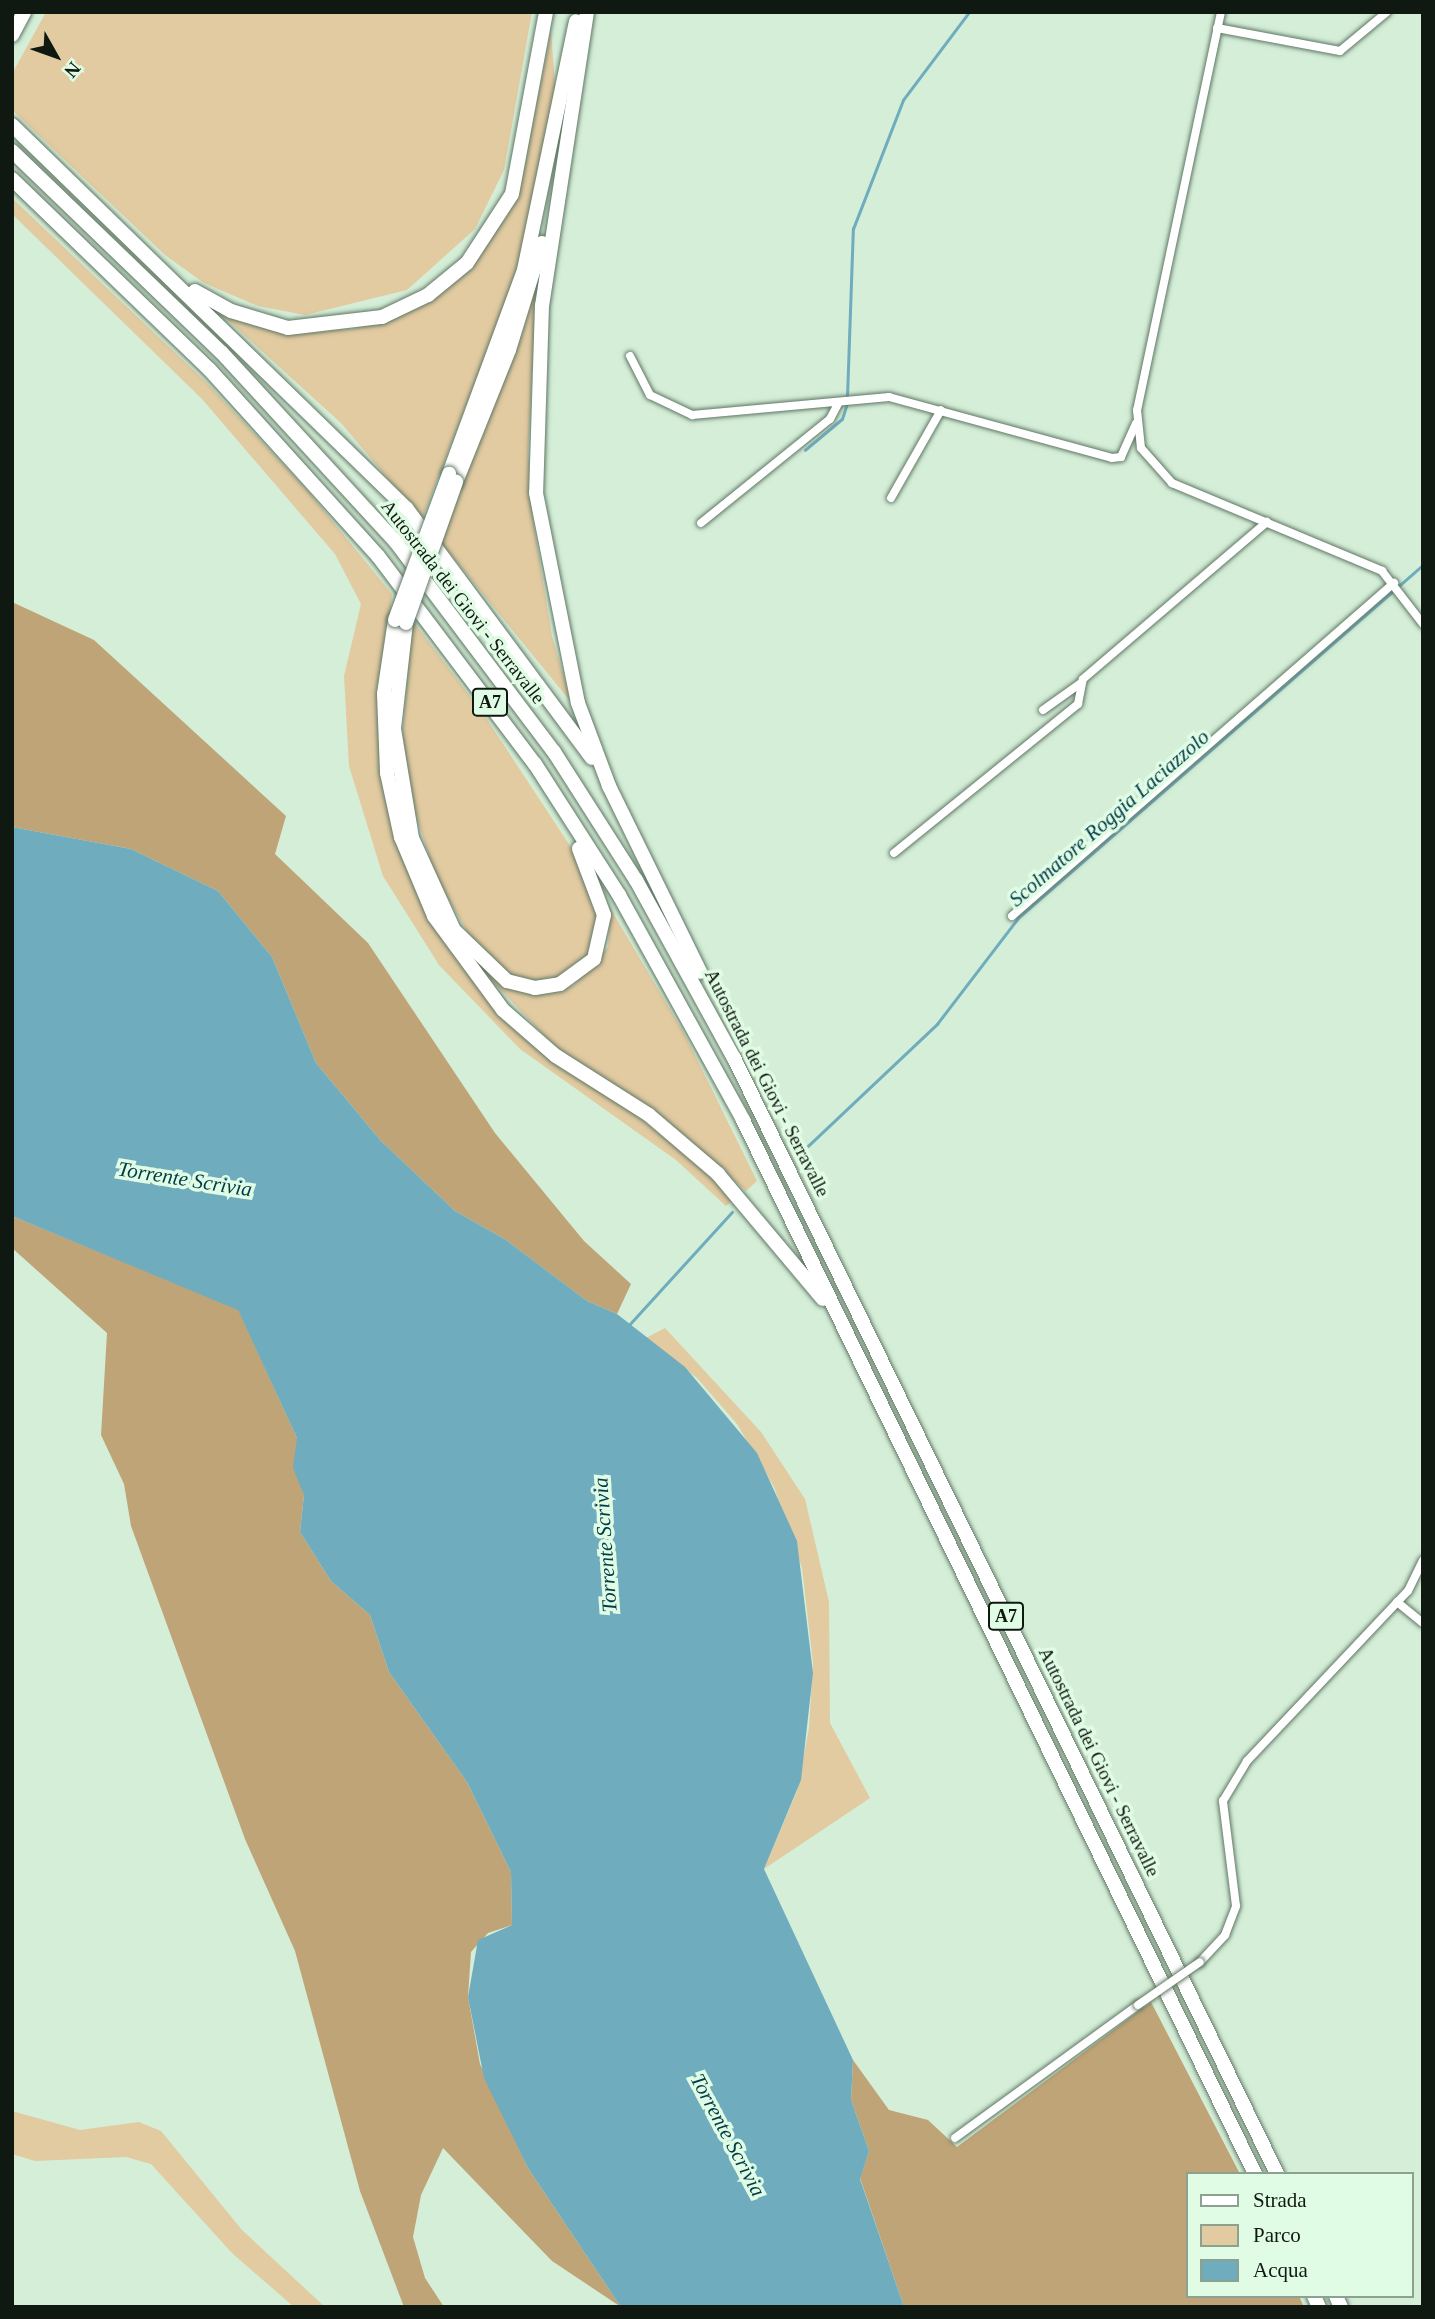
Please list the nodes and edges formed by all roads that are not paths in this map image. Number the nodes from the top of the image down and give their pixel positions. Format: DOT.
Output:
graph roads {
  1 [pos="21,12"];
  2 [pos="546,12"];
  3 [pos="568,12"];
  4 [pos="578,12"];
  5 [pos="587,12"];
  6 [pos="1220,12"];
  7 [pos="1387,12"];
  8 [pos="12,29"];
  9 [pos="1217,29"];
  10 [pos="12,35"];
  11 [pos="561,108"];
  12 [pos="12,125"];
  13 [pos="12,151"];
  14 [pos="12,180"];
  15 [pos="556,198"];
  16 [pos="152,258"];
  17 [pos="630,356"];
  18 [pos="838,404"];
  19 [pos="941,410"];
  20 [pos="1137,420"];
  21 [pos="452,478"];
  22 [pos="891,498"];
  23 [pos="1267,522"];
  24 [pos="701,523"];
  25 [pos="1398,588"];
  26 [pos="400,622"];
  27 [pos="1423,624"];
  28 [pos="1081,683"];
  29 [pos="1044,710"];
  30 [pos="535,764"];
  31 [pos="609,786"];
  32 [pos="894,853"];
  33 [pos="1012,916"];
  34 [pos="734,1058"];
  35 [pos="838,1318"];
  36 [pos="1423,1560"];
  37 [pos="1397,1602"];
  38 [pos="1423,1623"];
  39 [pos="955,2138"];
  40 [pos="1254,2172"];
  41 [pos="1276,2172"];
  1 -- 8 [label="highway"];
  1 -- 10 [label="highway"];
  2 -- 16 [label="highway"];
  3 -- 11 [label="highway"];
  4 -- 11 [label="highway"];
  5 -- 15 [label="highway"];
  6 -- 9 [label="street"];
  7 -- 9 [label="street"];
  9 -- 20 [label="street"];
  11 -- 21 [label="highway"];
  12 -- 16 [label="highway"];
  13 -- 34 [label="highway, Autostrada dei Giovi - Serravalle / A7"];
  14 -- 30 [label="highway, Autostrada dei Giovi - Serravalle / A7"];
  15 -- 21 [label="highway"];
  15 -- 31 [label="highway"];
  16 -- 31 [label="highway"];
  17 -- 18 [label="street"];
  18 -- 19 [label="street"];
  18 -- 24 [label="street"];
  19 -- 20 [label="street"];
  19 -- 22 [label="street"];
  20 -- 23 [label="street"];
  21 -- 26 [label="highway, bridge"];
  23 -- 25 [label="street"];
  23 -- 28 [label="street"];
  25 -- 27 [label="street"];
  25 -- 33 [label="street"];
  26 -- 30 [label="highway"];
  26 -- 35 [label="highway"];
  28 -- 29 [label="street"];
  28 -- 32 [label="street"];
  30 -- 35 [label="highway, Autostrada dei Giovi - Serravalle / A7"];
  31 -- 34 [label="highway"];
  34 -- 41 [label="highway, Autostrada dei Giovi - Serravalle / A7"];
  35 -- 40 [label="highway, Autostrada dei Giovi - Serravalle / A7"];
  36 -- 37 [label="street"];
  37 -- 38 [label="street"];
  37 -- 39 [label="street, bridge"];
}
